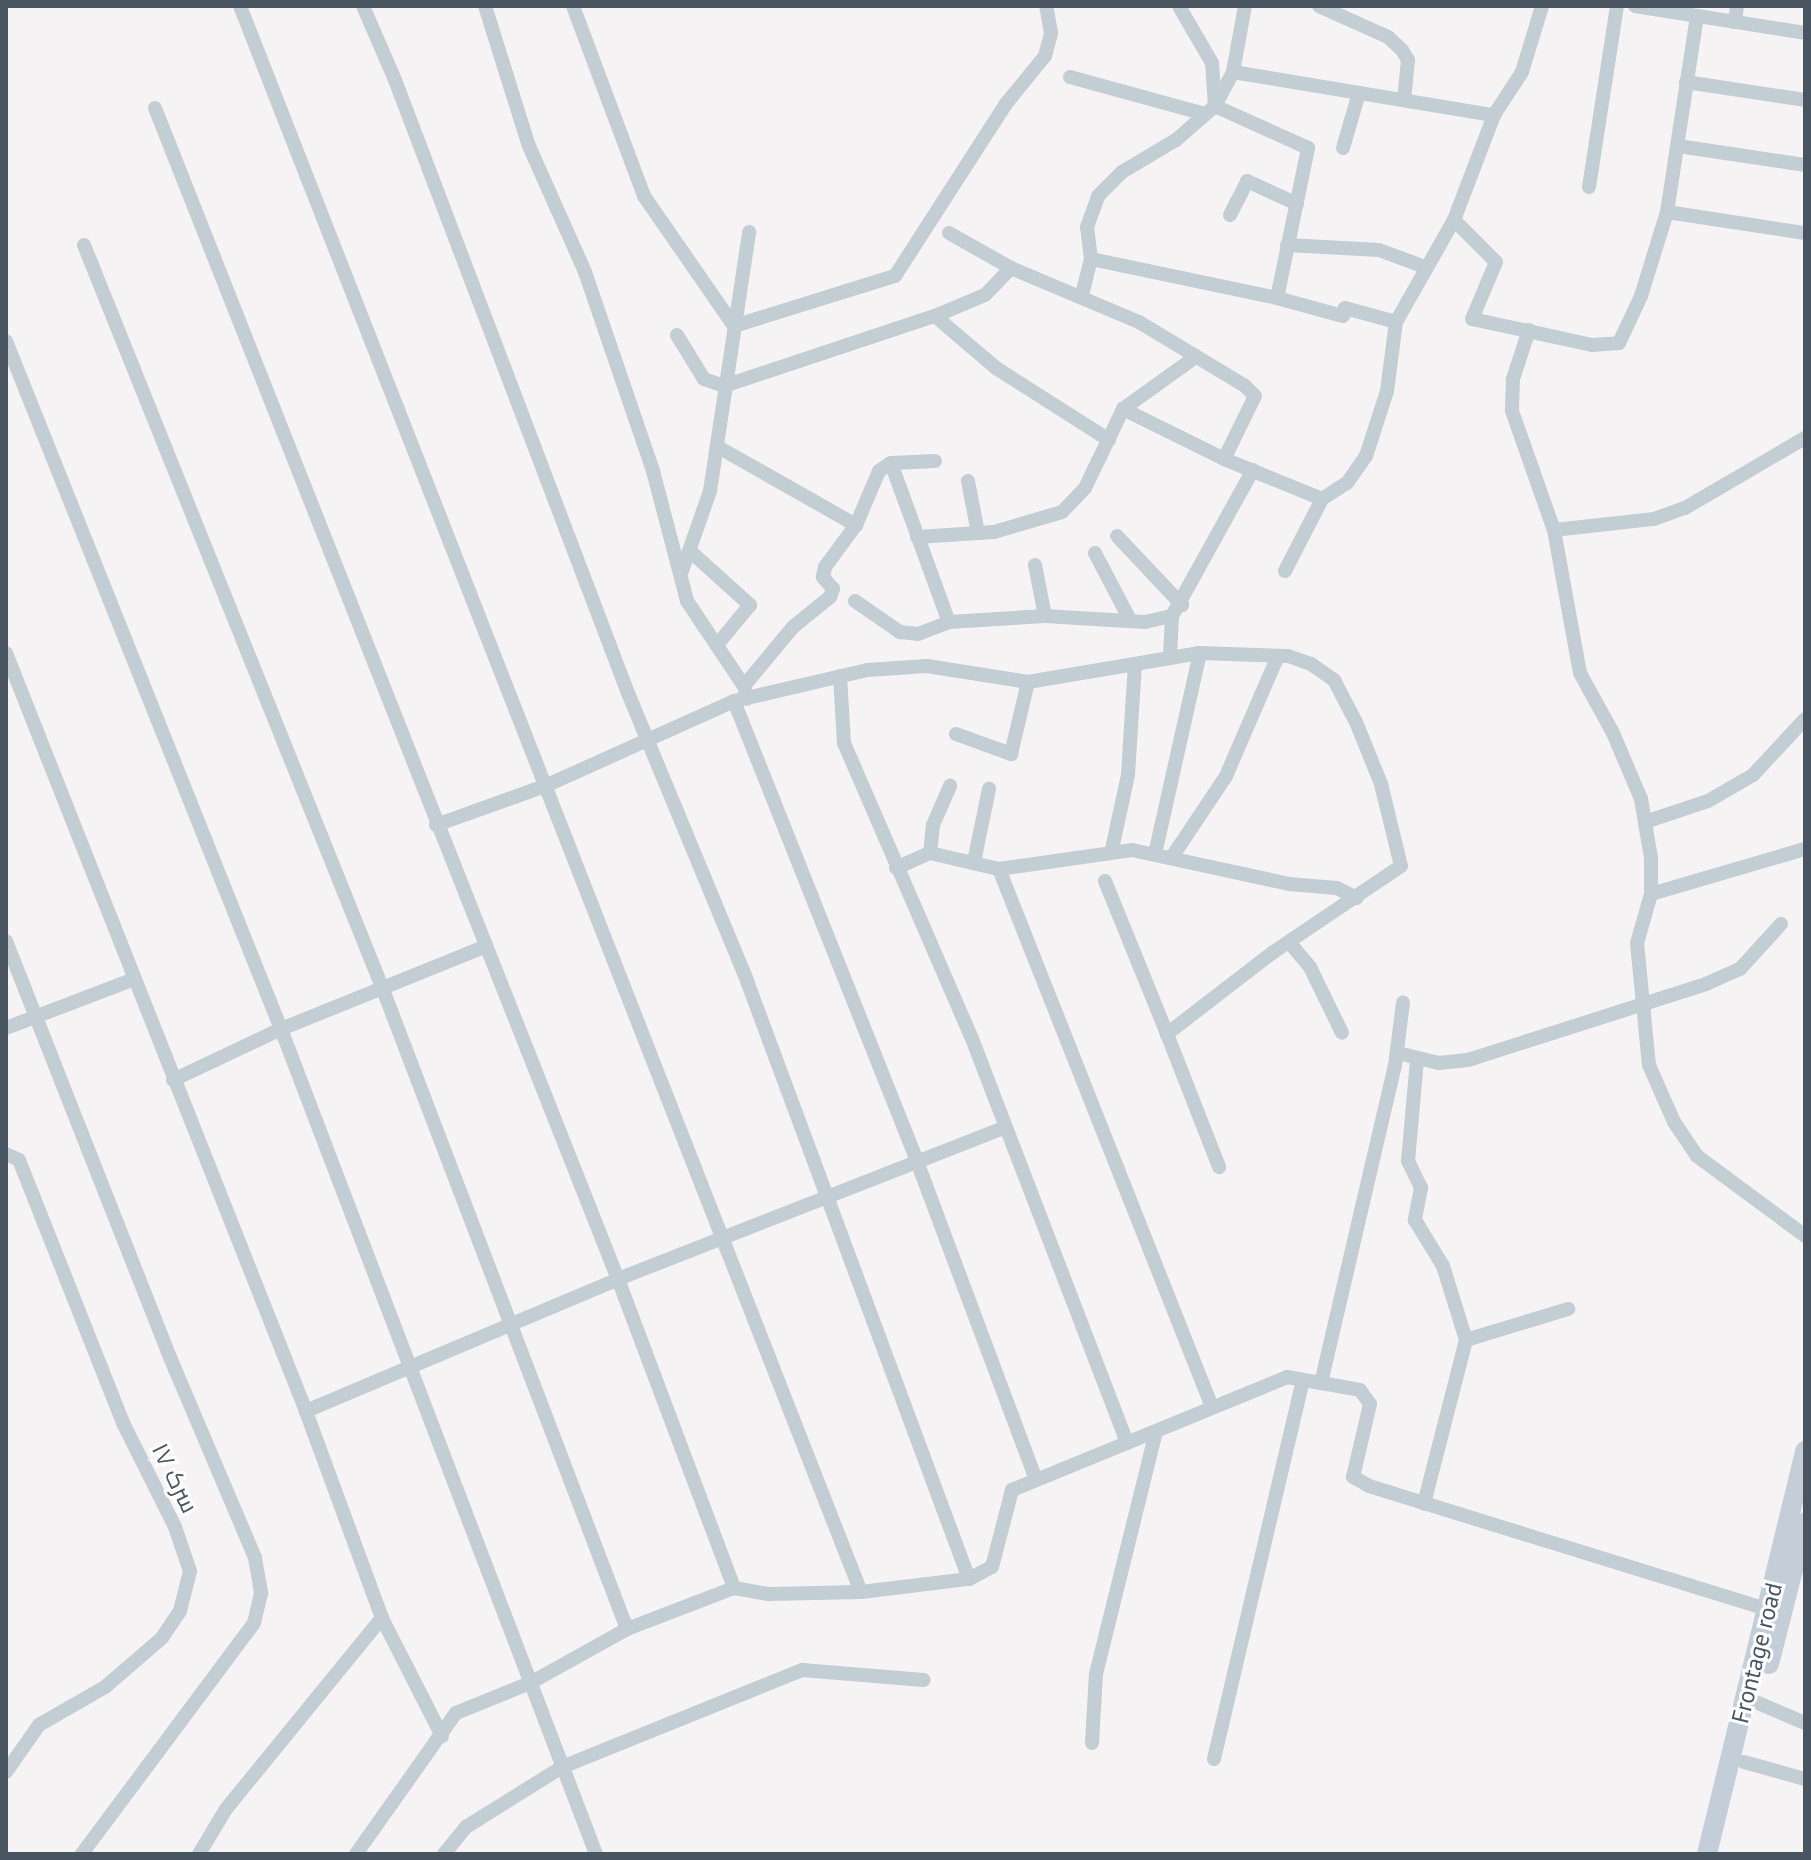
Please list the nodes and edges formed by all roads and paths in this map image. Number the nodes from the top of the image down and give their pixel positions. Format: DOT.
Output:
graph roads {
  1 [pos="240,6"];
  2 [pos="363,6"];
  3 [pos="485,6"];
  4 [pos="573,6"];
  5 [pos="1046,6"];
  6 [pos="1179,6"];
  7 [pos="1245,6"];
  8 [pos="1319,6"];
  9 [pos="1542,6"];
  10 [pos="1617,6"];
  11 [pos="1638,6"];
  12 [pos="1737,6"];
  13 [pos="1672,9"];
  14 [pos="1697,16"];
  15 [pos="1735,22"];
  16 [pos="1805,33"];
  17 [pos="1233,72"];
  18 [pos="1070,77"];
  19 [pos="1686,82"];
  20 [pos="1359,93"];
  21 [pos="1404,100"];
  22 [pos="1805,100"];
  23 [pos="155,108"];
  24 [pos="1210,110"];
  25 [pos="1494,115"];
  26 [pos="1678,146"];
  27 [pos="1343,148"];
  28 [pos="1805,165"];
  29 [pos="1589,187"];
  30 [pos="1297,204"];
  31 [pos="1667,212"];
  32 [pos="1230,215"];
  33 [pos="1454,220"];
  34 [pos="749,232"];
  35 [pos="949,233"];
  36 [pos="1805,233"];
  37 [pos="84,245"];
  38 [pos="1287,245"];
  39 [pos="1091,259"];
  40 [pos="1425,267"];
  41 [pos="1011,268"];
  42 [pos="1082,295"];
  43 [pos="1277,298"];
  44 [pos="935,316"];
  45 [pos="1396,322"];
  46 [pos="734,326"];
  47 [pos="1529,330"];
  48 [pos="677,335"];
  49 [pos="6,341"];
  50 [pos="1194,358"];
  51 [pos="724,386"];
  52 [pos="1123,409"];
  53 [pos="1805,438"];
  54 [pos="1109,440"];
  55 [pos="718,447"];
  56 [pos="1224,459"];
  57 [pos="935,461"];
  58 [pos="891,463"];
  59 [pos="1253,470"];
  60 [pos="968,481"];
  61 [pos="1322,499"];
  62 [pos="856,525"];
  63 [pos="1554,530"];
  64 [pos="978,533"];
  65 [pos="1117,536"];
  66 [pos="917,537"];
  67 [pos="690,551"];
  68 [pos="1095,553"];
  69 [pos="1035,565"];
  70 [pos="1285,571"];
  71 [pos="682,572"];
  72 [pos="855,601"];
  73 [pos="1177,611"];
  74 [pos="1045,616"];
  75 [pos="1129,618"];
  76 [pos="949,622"];
  77 [pos="717,645"];
  78 [pos="6,653"];
  79 [pos="1200,653"];
  80 [pos="1170,655"];
  81 [pos="1278,656"];
  82 [pos="1135,665"];
  83 [pos="840,676"];
  84 [pos="1028,682"];
  85 [pos="742,695"];
  86 [pos="1805,719"];
  87 [pos="956,734"];
  88 [pos="648,743"];
  89 [pos="545,786"];
  90 [pos="950,786"];
  91 [pos="989,789"];
  92 [pos="1645,822"];
  93 [pos="436,825"];
  94 [pos="1112,849"];
  95 [pos="1805,849"];
  96 [pos="930,853"];
  97 [pos="1155,854"];
  98 [pos="1172,857"];
  99 [pos="974,862"];
  100 [pos="896,868"];
  101 [pos="999,869"];
  102 [pos="1105,881"];
  103 [pos="1651,894"];
  104 [pos="1357,898"];
  105 [pos="1781,924"];
  106 [pos="6,941"];
  107 [pos="1289,942"];
  108 [pos="484,947"];
  109 [pos="134,979"];
  110 [pos="382,987"];
  111 [pos="1642,1002"];
  112 [pos="1403,1003"];
  113 [pos="34,1015"];
  114 [pos="6,1028"];
  115 [pos="281,1029"];
  116 [pos="1342,1033"];
  117 [pos="1167,1034"];
  118 [pos="1398,1053"];
  119 [pos="1417,1060"];
  120 [pos="173,1080"];
  121 [pos="1003,1128"];
  122 [pos="6,1154"];
  123 [pos="918,1164"];
  124 [pos="1219,1167"];
  125 [pos="829,1197"];
  126 [pos="1805,1236"];
  127 [pos="725,1238"];
  128 [pos="618,1279"];
  129 [pos="1568,1309"];
  130 [pos="511,1324"];
  131 [pos="1466,1340"];
  132 [pos="410,1369"];
  133 [pos="1303,1380"];
  134 [pos="1321,1383"];
  135 [pos="1212,1407"];
  136 [pos="306,1411"];
  137 [pos="1156,1431"];
  138 [pos="1127,1443"];
  139 [pos="1805,1451"];
  140 [pos="1036,1480"];
  141 [pos="1424,1504"];
  142 [pos="1805,1523"];
  143 [pos="969,1579"];
  144 [pos="734,1588"];
  145 [pos="861,1592"];
  146 [pos="1775,1611"];
  147 [pos="382,1618"];
  148 [pos="627,1629"];
  149 [pos="924,1680"];
  150 [pos="530,1683"];
  151 [pos="1758,1703"];
  152 [pos="1805,1723"];
  153 [pos="442,1736"];
  154 [pos="1092,1743"];
  155 [pos="1214,1759"];
  156 [pos="1744,1762"];
  157 [pos="562,1767"];
  158 [pos="6,1772"];
  159 [pos="1805,1779"];
  160 [pos="82,1854"];
  161 [pos="199,1854"];
  162 [pos="356,1854"];
  163 [pos="444,1854"];
  164 [pos="596,1854"];
  165 [pos="1707,1854"];
  166 [pos="1721,1854"];
  1 -- 89 [label="street"];
  2 -- 88 [label="street"];
  3 -- 71 [label="street"];
  4 -- 46 [label="street"];
  5 -- 46 [label="street"];
  6 -- 24 [label="street"];
  7 -- 17 [label="street"];
  8 -- 21 [label="street"];
  9 -- 25 [label="street"];
  10 -- 29 [label="street"];
  11 -- 13 [label="street"];
  12 -- 15 [label="street"];
  13 -- 14 [label="street"];
  14 -- 15 [label="street"];
  14 -- 19 [label="street"];
  15 -- 16 [label="street"];
  17 -- 20 [label="street"];
  17 -- 24 [label="street"];
  18 -- 24 [label="street"];
  19 -- 22 [label="street"];
  19 -- 26 [label="street"];
  20 -- 21 [label="street"];
  20 -- 27 [label="street"];
  21 -- 25 [label="street"];
  23 -- 93 [label="street"];
  24 -- 30 [label="street"];
  24 -- 39 [label="street"];
  25 -- 33 [label="street"];
  26 -- 28 [label="street"];
  26 -- 31 [label="street"];
  30 -- 32 [label="street"];
  30 -- 38 [label="street"];
  31 -- 36 [label="street"];
  31 -- 47 [label="street"];
  33 -- 40 [label="street"];
  33 -- 47 [label="street"];
  34 -- 46 [label="street"];
  35 -- 41 [label="street"];
  37 -- 110 [label="street"];
  38 -- 40 [label="street"];
  38 -- 43 [label="street"];
  39 -- 42 [label="street"];
  39 -- 43 [label="street"];
  40 -- 45 [label="street"];
  41 -- 42 [label="street"];
  41 -- 44 [label="street"];
  42 -- 50 [label="street"];
  43 -- 45 [label="street"];
  44 -- 51 [label="street"];
  44 -- 54 [label="street"];
  45 -- 61 [label="street"];
  46 -- 51 [label="street"];
  47 -- 63 [label="street"];
  48 -- 51 [label="street"];
  49 -- 115 [label="street"];
  50 -- 52 [label="street"];
  50 -- 56 [label="street"];
  51 -- 55 [label="street"];
  52 -- 54 [label="street"];
  52 -- 56 [label="street"];
  53 -- 63 [label="street"];
  54 -- 64 [label="street"];
  55 -- 62 [label="street"];
  55 -- 67 [label="street"];
  56 -- 59 [label="street"];
  57 -- 58 [label="street"];
  58 -- 62 [label="street"];
  58 -- 66 [label="street"];
  59 -- 61 [label="street"];
  59 -- 73 [label="street"];
  60 -- 64 [label="street"];
  61 -- 70 [label="street"];
  62 -- 85 [label="street"];
  63 -- 92 [label="street"];
  64 -- 66 [label="street"];
  65 -- 73 [label="street"];
  66 -- 76 [label="street"];
  67 -- 71 [label="street"];
  67 -- 77 [label="street"];
  68 -- 75 [label="street"];
  69 -- 74 [label="street"];
  71 -- 77 [label="street"];
  72 -- 76 [label="street"];
  73 -- 75 [label="street"];
  73 -- 80 [label="street"];
  74 -- 75 [label="street"];
  74 -- 76 [label="street"];
  77 -- 85 [label="street"];
  78 -- 109 [label="street"];
  79 -- 80 [label="street"];
  79 -- 81 [label="street"];
  79 -- 97 [label="street"];
  80 -- 82 [label="street"];
  81 -- 98 [label="street"];
  81 -- 104 [label="street"];
  82 -- 84 [label="street"];
  82 -- 94 [label="street"];
  83 -- 84 [label="street"];
  83 -- 85 [label="street"];
  83 -- 100 [label="street"];
  84 -- 87 [label="street"];
  85 -- 88 [label="street"];
  85 -- 123 [label="street"];
  86 -- 92 [label="street"];
  88 -- 89 [label="street"];
  88 -- 125 [label="street"];
  89 -- 93 [label="street"];
  89 -- 127 [label="street"];
  90 -- 96 [label="street"];
  91 -- 99 [label="street"];
  92 -- 103 [label="street"];
  93 -- 108 [label="street"];
  94 -- 97 [label="street"];
  94 -- 101 [label="street"];
  95 -- 103 [label="street"];
  96 -- 99 [label="street"];
  96 -- 100 [label="street"];
  97 -- 98 [label="street"];
  98 -- 104 [label="street"];
  99 -- 101 [label="street"];
  100 -- 121 [label="street"];
  101 -- 135 [label="street"];
  102 -- 117 [label="street"];
  103 -- 111 [label="street"];
  104 -- 107 [label="street"];
  105 -- 111 [label="street"];
  106 -- 113 [label="street"];
  107 -- 116 [label="street"];
  107 -- 117 [label="street"];
  108 -- 110 [label="street"];
  108 -- 128 [label="street"];
  109 -- 113 [label="street"];
  109 -- 120 [label="street"];
  110 -- 115 [label="street"];
  110 -- 130 [label="street"];
  111 -- 119 [label="street"];
  111 -- 126 [label="street"];
  112 -- 118 [label="street"];
  113 -- 114 [label="street"];
  113 -- 160 [label="street"];
  115 -- 120 [label="street"];
  115 -- 132 [label="street"];
  117 -- 124 [label="street"];
  118 -- 119 [label="street"];
  118 -- 134 [label="street"];
  119 -- 131 [label="street"];
  120 -- 136 [label="street"];
  121 -- 123 [label="street"];
  121 -- 138 [label="street"];
  122 -- 158 [label="street, سرک ۱۷"];
  123 -- 125 [label="street"];
  123 -- 140 [label="street"];
  125 -- 127 [label="street"];
  125 -- 143 [label="street"];
  127 -- 128 [label="street"];
  127 -- 145 [label="street"];
  128 -- 130 [label="street"];
  128 -- 144 [label="street"];
  129 -- 131 [label="street"];
  130 -- 132 [label="street"];
  130 -- 148 [label="street"];
  131 -- 141 [label="street"];
  132 -- 136 [label="street"];
  132 -- 150 [label="street"];
  133 -- 134 [label="street"];
  133 -- 135 [label="street"];
  133 -- 155 [label="street"];
  134 -- 141 [label="street"];
  135 -- 137 [label="street"];
  136 -- 147 [label="street"];
  137 -- 138 [label="street"];
  137 -- 154 [label="street"];
  138 -- 140 [label="street"];
  139 -- 146 [label="main road, Frontage road"];
  140 -- 143 [label="street"];
  141 -- 146 [label="street"];
  142 -- 146 [label="main road"];
  143 -- 145 [label="street"];
  144 -- 145 [label="street"];
  144 -- 148 [label="street"];
  146 -- 151 [label="main road"];
  146 -- 165 [label="main road, Frontage road"];
  147 -- 153 [label="street"];
  147 -- 161 [label="street"];
  148 -- 150 [label="street"];
  149 -- 157 [label="street"];
  150 -- 153 [label="street"];
  150 -- 157 [label="street"];
  151 -- 152 [label="street"];
  151 -- 156 [label="main road"];
  153 -- 162 [label="street"];
  156 -- 159 [label="street"];
  156 -- 166 [label="main road"];
  157 -- 163 [label="street"];
  157 -- 164 [label="street"];
}
